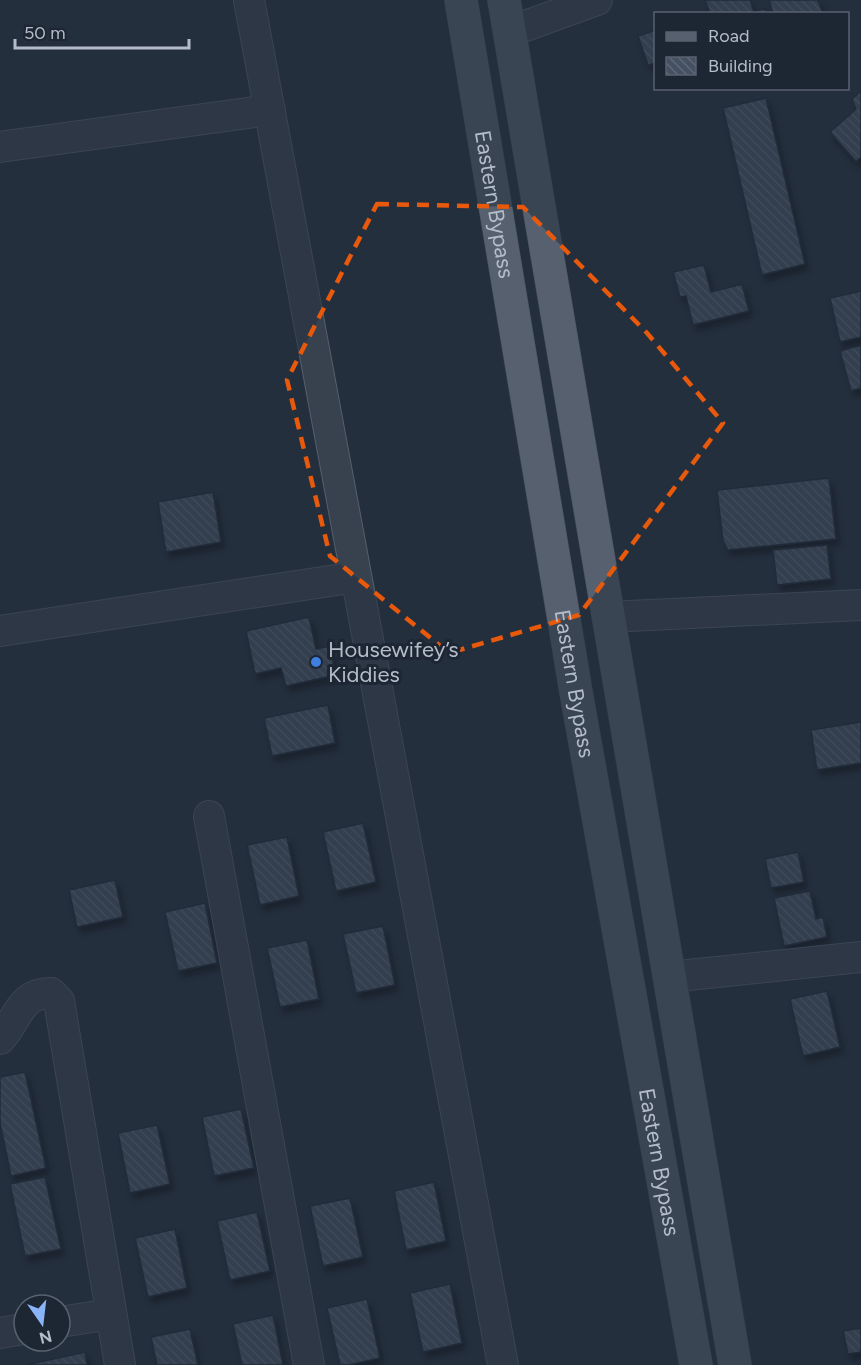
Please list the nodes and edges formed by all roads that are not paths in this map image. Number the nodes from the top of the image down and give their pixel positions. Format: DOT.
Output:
graph roads {
  1 [pos="249,0"];
  2 [pos="461,0"];
  3 [pos="504,0"];
  4 [pos="597,0"];
  5 [pos="509,32"];
  6 [pos="270,110"];
  7 [pos="0,147"];
  8 [pos="356,577"];
  9 [pos="861,604"];
  10 [pos="608,617"];
  11 [pos="0,631"];
  12 [pos="209,816"];
  13 [pos="861,957"];
  14 [pos="669,976"];
  15 [pos="0,1039"];
  16 [pos="111,1314"];
  17 [pos="72,1320"];
  18 [pos="739,1361"];
  19 [pos="120,1365"];
  20 [pos="309,1365"];
  21 [pos="503,1365"];
  22 [pos="696,1365"];
  1 -- 6 [label="street"];
  2 -- 22 [label="main road, Eastern Bypass"];
  3 -- 5 [label="main road, Eastern Bypass"];
  4 -- 5 [label="street"];
  5 -- 10 [label="main road, Eastern Bypass"];
  6 -- 7 [label="street"];
  6 -- 8 [label="street"];
  8 -- 11 [label="street"];
  8 -- 21 [label="street"];
  9 -- 10 [label="street"];
  10 -- 14 [label="main road, Eastern Bypass"];
  12 -- 20 [label="street"];
  13 -- 14 [label="street"];
  14 -- 18 [label="main road, Eastern Bypass"];
  15 -- 16 [label="street"];
  16 -- 17 [label="street"];
  16 -- 19 [label="street"];
}
